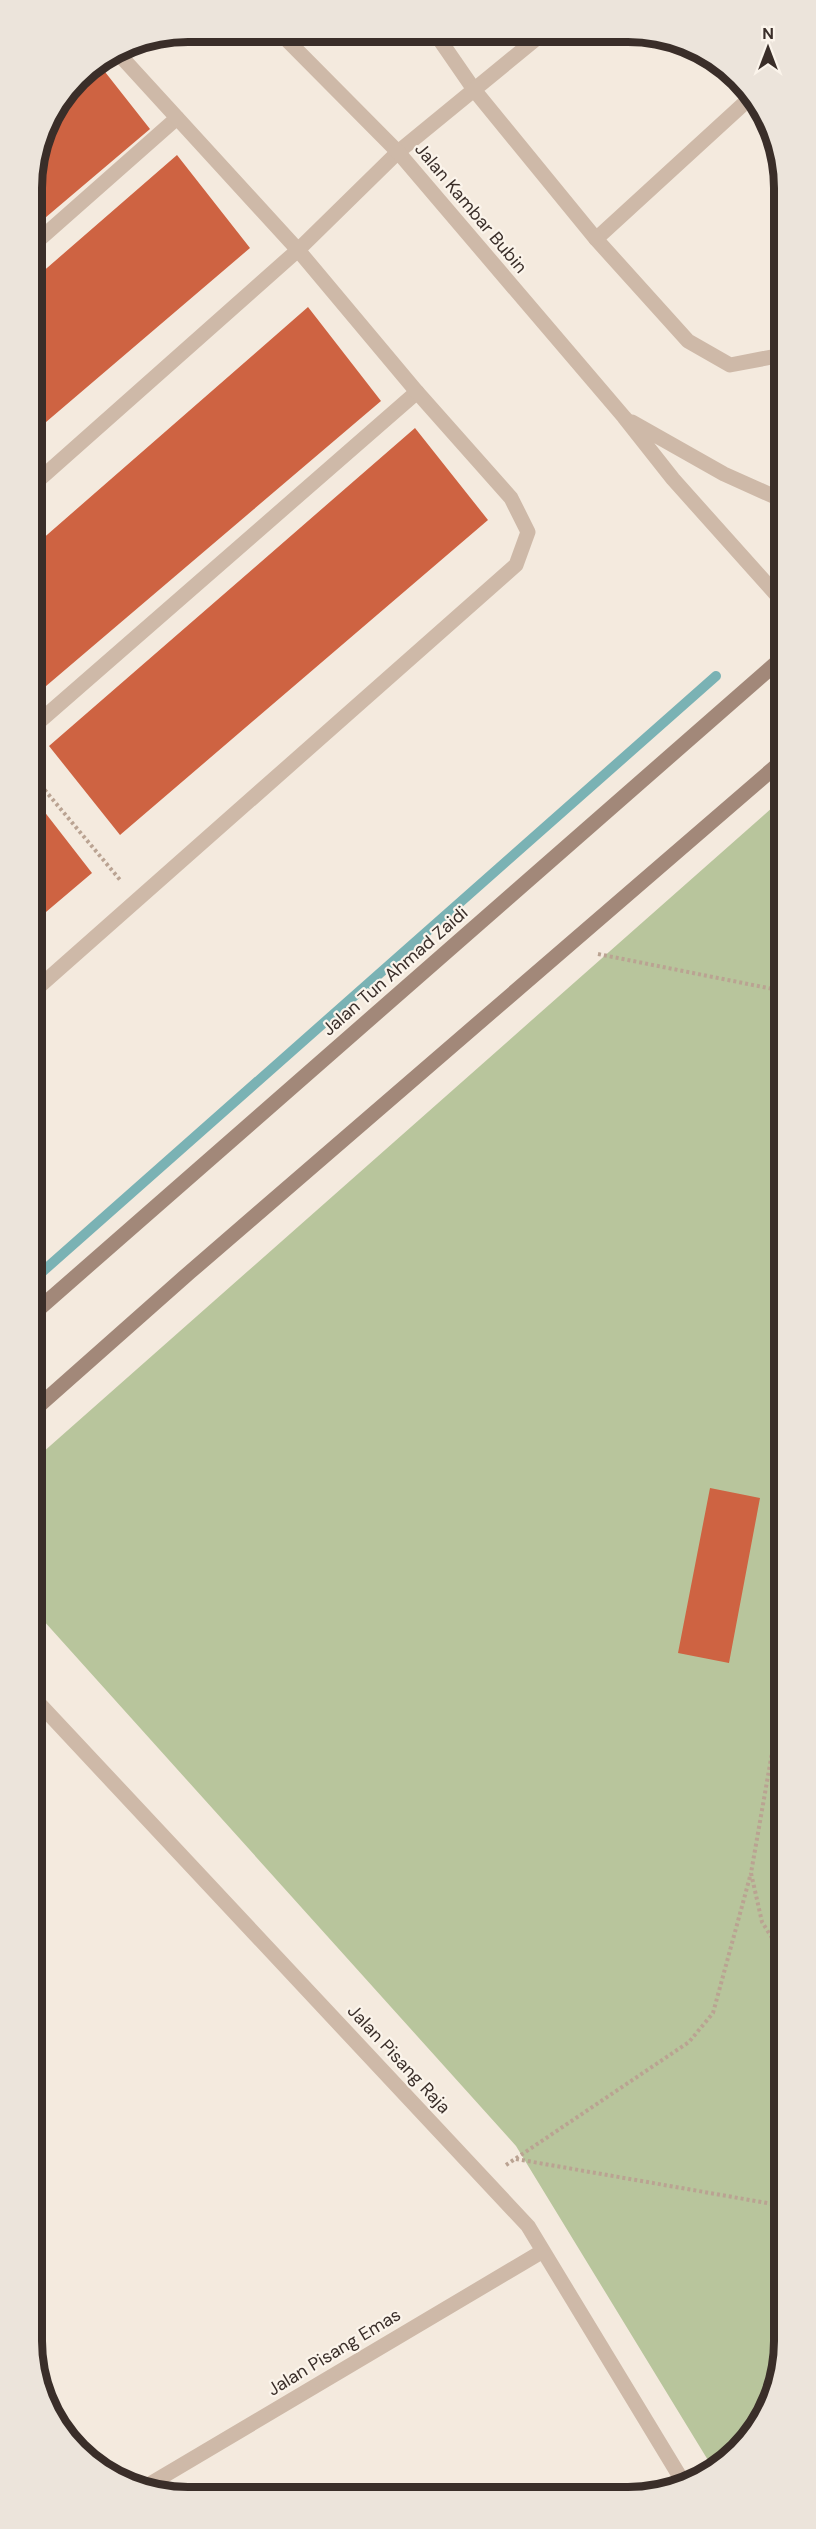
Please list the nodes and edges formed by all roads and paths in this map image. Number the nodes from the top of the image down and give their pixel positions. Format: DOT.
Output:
graph roads {
  1 [pos="289,42"];
  2 [pos="441,42"];
  3 [pos="532,42"];
  4 [pos="122,58"];
  5 [pos="475,90"];
  6 [pos="746,102"];
  7 [pos="177,118"];
  8 [pos="398,152"];
  9 [pos="42,237"];
  10 [pos="596,239"];
  11 [pos="298,250"];
  12 [pos="774,357"];
  13 [pos="417,392"];
  14 [pos="624,417"];
  15 [pos="42,477"];
  16 [pos="774,496"];
  17 [pos="774,592"];
  18 [pos="774,665"];
  19 [pos="42,719"];
  20 [pos="774,768"];
  21 [pos="42,787"];
  22 [pos="136,900"];
  23 [pos="566,948"];
  24 [pos="42,984"];
  25 [pos="774,989"];
  26 [pos="42,1306"];
  27 [pos="42,1403"];
  28 [pos="42,1707"];
  29 [pos="774,1741"];
  30 [pos="751,1873"];
  31 [pos="774,1941"];
  32 [pos="516,2159"];
  33 [pos="486,2180"];
  34 [pos="774,2204"];
  35 [pos="543,2251"];
  36 [pos="680,2477"];
  37 [pos="152,2482"];
  1 -- 8 [label="street, Jalan Kambar Bubin"];
  2 -- 5 [label="street"];
  3 -- 5 [label="street"];
  4 -- 7 [label="street"];
  5 -- 8 [label="street"];
  5 -- 10 [label="street"];
  6 -- 10 [label="street"];
  7 -- 9 [label="street"];
  7 -- 11 [label="street"];
  8 -- 11 [label="street"];
  8 -- 14 [label="street, Jalan Kambar Bubin"];
  10 -- 12 [label="street"];
  11 -- 13 [label="street"];
  11 -- 15 [label="street"];
  13 -- 19 [label="street"];
  13 -- 22 [label="street"];
  14 -- 16 [label="street"];
  14 -- 17 [label="street, Jalan Kambar Bubin"];
  18 -- 26 [label="main road, Jalan Tun Ahmad Zaidi"];
  20 -- 23 [label="main road"];
  21 -- 22 [label="path"];
  22 -- 24 [label="street"];
  23 -- 25 [label="path"];
  23 -- 27 [label="main road"];
  28 -- 33 [label="street, Jalan Pisang Raja"];
  29 -- 30 [label="path"];
  30 -- 31 [label="path"];
  30 -- 32 [label="path"];
  32 -- 33 [label="path"];
  32 -- 34 [label="path"];
  33 -- 35 [label="street, Jalan Pisang Raja"];
  35 -- 36 [label="street, Jalan Pisang Raja"];
  35 -- 37 [label="street, Jalan Pisang Emas"];
}
